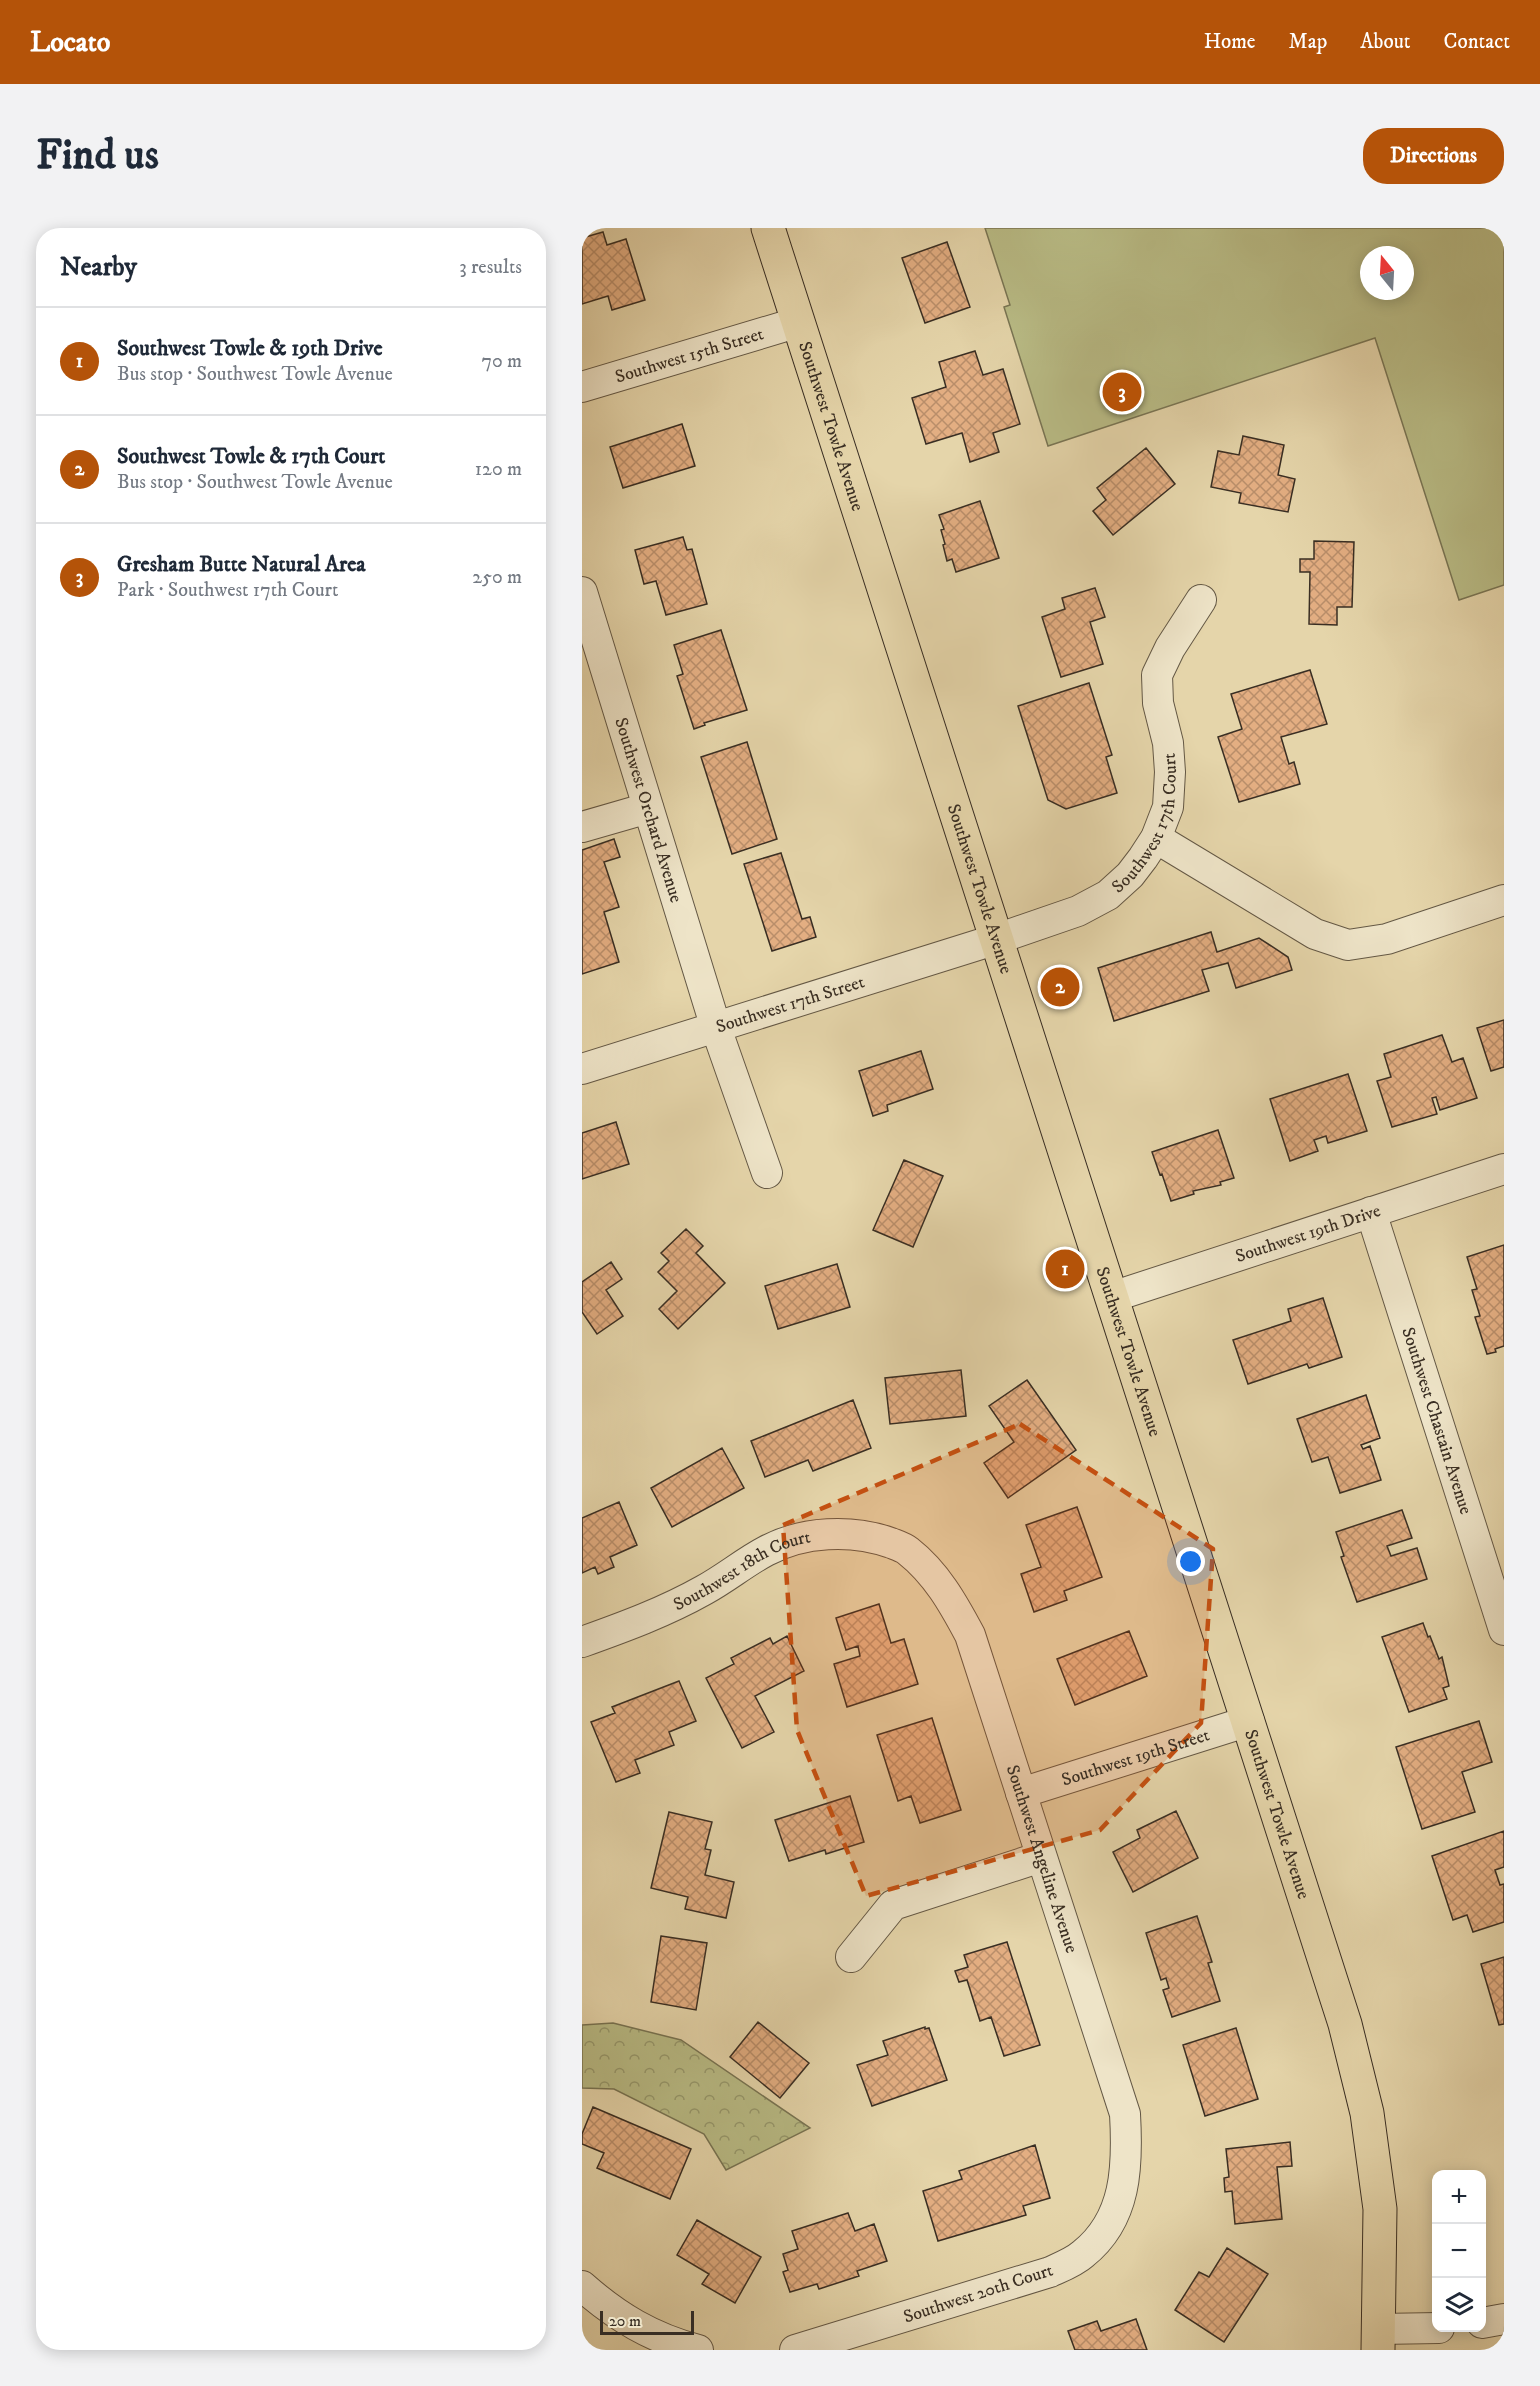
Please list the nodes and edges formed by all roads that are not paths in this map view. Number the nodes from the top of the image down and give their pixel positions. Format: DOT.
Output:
graph roads {
  1 [pos="768,228"];
  2 [pos="799,322"];
  3 [pos="582,387"];
  4 [pos="582,592"];
  5 [pos="1201,600"];
  6 [pos="648,808"];
  7 [pos="582,827"];
  8 [pos="1156,838"];
  9 [pos="1504,900"];
  10 [pos="997,939"];
  11 [pos="716,1028"];
  12 [pos="582,1069"];
  13 [pos="1504,1169"];
  14 [pos="767,1173"];
  15 [pos="1371,1212"];
  16 [pos="1112,1297"];
  17 [pos="906,1549"];
  18 [pos="1504,1627"];
  19 [pos="582,1642"];
  20 [pos="1249,1721"];
  21 [pos="1021,1793"];
  22 [pos="1041,1857"];
  23 [pos="851,1957"];
  24 [pos="1123,2189"];
  25 [pos="582,2286"];
  26 [pos="1504,2319"];
  27 [pos="1486,2322"];
  28 [pos="1432,2329"];
  29 [pos="1379,2339"];
  30 [pos="698,2350"];
  31 [pos="795,2350"];
  1 -- 2 [label="main road, Southwest Towle Avenue"];
  2 -- 3 [label="street, Southwest 15th Street"];
  2 -- 10 [label="main road, Southwest Towle Avenue"];
  4 -- 6 [label="street, Southwest Orchard Avenue"];
  5 -- 8 [label="street, Southwest 17th Court"];
  6 -- 7 [label="street"];
  6 -- 11 [label="street, Southwest Orchard Avenue"];
  8 -- 9 [label="street"];
  8 -- 10 [label="street, Southwest 17th Court"];
  10 -- 11 [label="street, Southwest 17th Street"];
  10 -- 16 [label="main road, Southwest Towle Avenue"];
  11 -- 12 [label="street, Southwest 17th Street"];
  11 -- 14 [label="street, Southwest Orchard Avenue"];
  13 -- 15 [label="street, Southwest 19th Drive"];
  15 -- 16 [label="street, Southwest 19th Drive"];
  15 -- 18 [label="street, Southwest Chastain Avenue"];
  16 -- 20 [label="main road, Southwest Towle Avenue"];
  17 -- 19 [label="street, Southwest 18th Court"];
  17 -- 21 [label="street, Southwest Angeline Avenue"];
  20 -- 21 [label="street, Southwest 19th Street"];
  20 -- 29 [label="main road, Southwest Towle Avenue"];
  21 -- 22 [label="street, Southwest Angeline Avenue"];
  22 -- 23 [label="street"];
  22 -- 24 [label="street, Southwest Angeline Avenue"];
  24 -- 31 [label="street, Southwest 20th Court"];
  25 -- 30 [label="street"];
  26 -- 27 [label="street"];
  28 -- 29 [label="street"];
}
